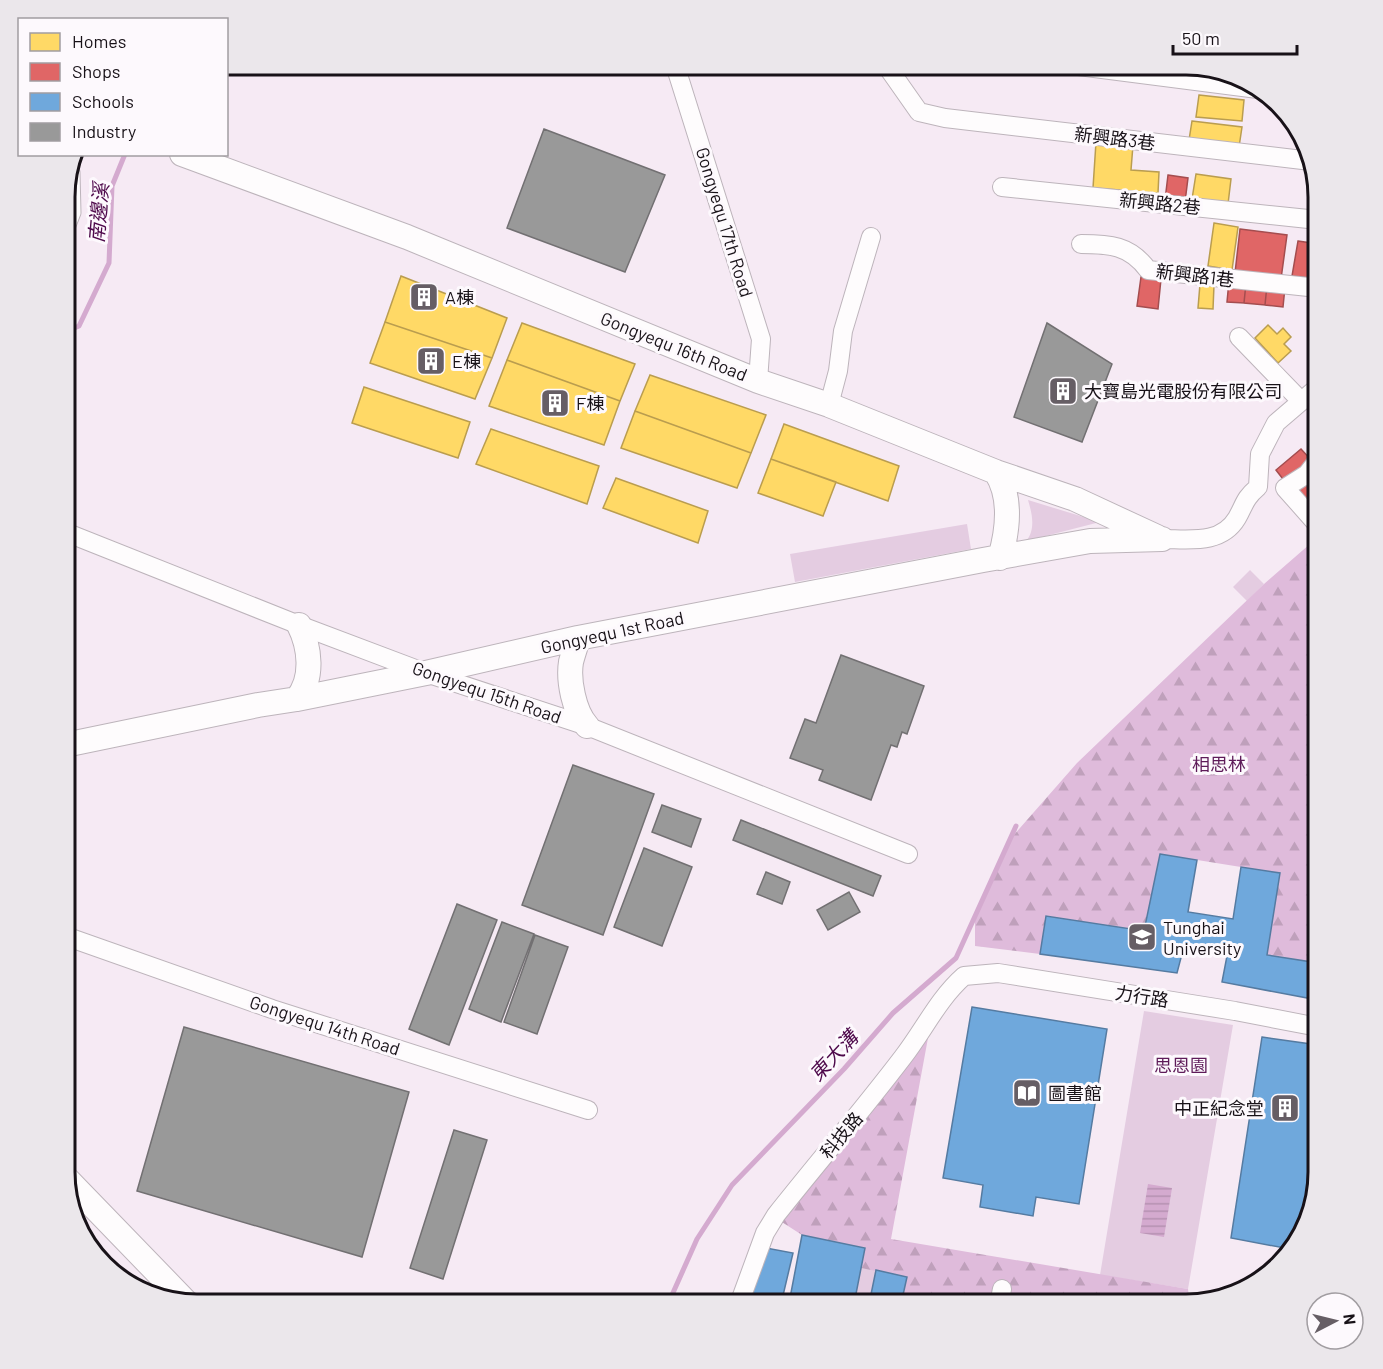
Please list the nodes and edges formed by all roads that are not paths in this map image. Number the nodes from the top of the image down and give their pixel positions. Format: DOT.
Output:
graph roads {
  1 [pos="678,75"];
  2 [pos="893,75"];
  3 [pos="1152,75"];
  4 [pos="1234,85"];
  5 [pos="187,156"];
  6 [pos="1302,160"];
  7 [pos="75,186"];
  8 [pos="1002,187"];
  9 [pos="75,216"];
  10 [pos="1308,219"];
  11 [pos="871,237"];
  12 [pos="1081,244"];
  13 [pos="1308,287"];
  14 [pos="1239,337"];
  15 [pos="758,381"];
  16 [pos="1308,395"];
  17 [pos="1301,401"];
  18 [pos="829,405"];
  19 [pos="996,472"];
  20 [pos="1308,473"];
  21 [pos="1258,487"];
  22 [pos="1285,488"];
  23 [pos="1308,514"];
  24 [pos="75,536"];
  25 [pos="1162,539"];
  26 [pos="1000,558"];
  27 [pos="299,625"];
  28 [pos="578,638"];
  29 [pos="426,673"];
  30 [pos="297,699"];
  31 [pos="587,726"];
  32 [pos="75,743"];
  33 [pos="908,854"];
  34 [pos="75,940"];
  35 [pos="964,976"];
  36 [pos="1308,1025"];
  37 [pos="588,1110"];
  38 [pos="76,1188"];
  39 [pos="176,1292"];
  40 [pos="743,1294"];
  1 -- 15 [label="street, Gongyequ 17th Road"];
  2 -- 6 [label="street, 新興路3巷"];
  3 -- 4 [label="street"];
  5 -- 15 [label="street, Gongyequ 16th Road"];
  7 -- 9 [label="lane"];
  8 -- 10 [label="street, 新興路2巷"];
  11 -- 18 [label="street"];
  12 -- 13 [label="street, 新興路1巷"];
  14 -- 17 [label="street"];
  15 -- 18 [label="street, Gongyequ 16th Road"];
  16 -- 17 [label="street"];
  17 -- 21 [label="street"];
  18 -- 19 [label="street, Gongyequ 16th Road"];
  19 -- 25 [label="street, Gongyequ 16th Road"];
  19 -- 26 [label="street"];
  20 -- 22 [label="street"];
  21 -- 22 [label="street"];
  21 -- 25 [label="street"];
  22 -- 23 [label="street"];
  24 -- 27 [label="street, Gongyequ 15th Road"];
  25 -- 26 [label="street, Gongyequ 1st Road"];
  26 -- 28 [label="street, Gongyequ 1st Road"];
  27 -- 29 [label="street, Gongyequ 15th Road"];
  27 -- 30 [label="street"];
  28 -- 29 [label="street, Gongyequ 1st Road"];
  28 -- 31 [label="street"];
  29 -- 30 [label="street, Gongyequ 1st Road"];
  29 -- 31 [label="street, Gongyequ 15th Road"];
  30 -- 32 [label="street, Gongyequ 1st Road"];
  31 -- 33 [label="street, Gongyequ 15th Road"];
  34 -- 37 [label="street, Gongyequ 14th Road"];
  35 -- 36 [label="street, 力行路"];
  35 -- 40 [label="street, 科技路"];
  38 -- 39 [label="street"];
}
